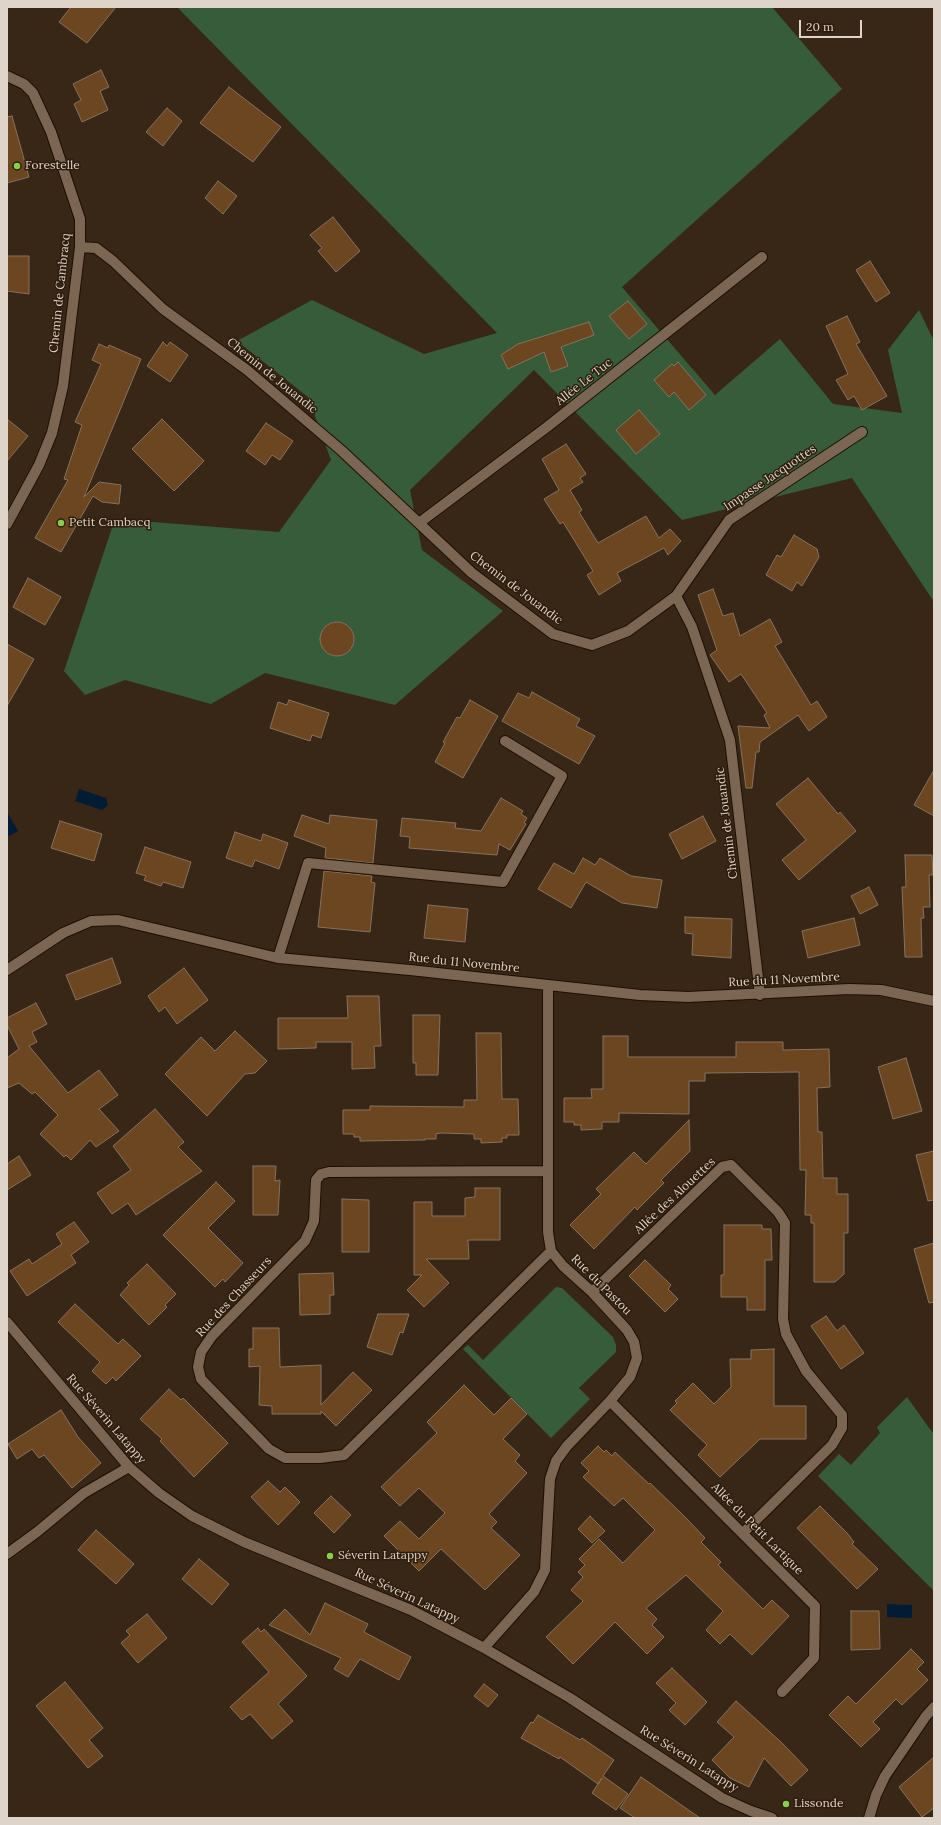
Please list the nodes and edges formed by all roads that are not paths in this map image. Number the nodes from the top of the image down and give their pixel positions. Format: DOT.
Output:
graph roads {
  1 [pos="7,76"];
  2 [pos="80,247"];
  3 [pos="762,257"];
  4 [pos="862,432"];
  5 [pos="419,523"];
  6 [pos="7,524"];
  7 [pos="676,596"];
  8 [pos="505,741"];
  9 [pos="278,958"];
  10 [pos="7,970"];
  11 [pos="548,985"];
  12 [pos="760,995"];
  13 [pos="934,1001"];
  14 [pos="548,1171"];
  15 [pos="551,1251"];
  16 [pos="592,1292"];
  17 [pos="7,1322"];
  18 [pos="610,1402"];
  19 [pos="128,1467"];
  20 [pos="744,1533"];
  21 [pos="7,1554"];
  22 [pos="484,1648"];
  23 [pos="782,1692"];
  24 [pos="934,1707"];
  25 [pos="772,1818"];
  26 [pos="869,1818"];
  1 -- 2 [label="street, Chemin de Cambracq"];
  2 -- 5 [label="street, Chemin de Jouandic"];
  2 -- 6 [label="street, Chemin de Cambracq"];
  3 -- 5 [label="street, Allée Le Tuc"];
  4 -- 7 [label="street, Impasse Jacquottes"];
  5 -- 7 [label="street, Chemin de Jouandic"];
  7 -- 12 [label="street, Chemin de Jouandic"];
  8 -- 9 [label="street"];
  9 -- 10 [label="street, Rue du 11 Novembre"];
  9 -- 11 [label="street, Rue du 11 Novembre"];
  11 -- 12 [label="street, Rue du 11 Novembre"];
  11 -- 14 [label="street"];
  12 -- 13 [label="street, Rue du 11 Novembre"];
  14 -- 15 [label="street"];
  14 -- 15 [label="street, Rue des Chasseurs"];
  15 -- 16 [label="street, Rue du Pastou"];
  16 -- 18 [label="street, Rue du Pastou"];
  16 -- 20 [label="street, Allée des Alouettes"];
  17 -- 19 [label="street, Rue Séverin Latappy"];
  18 -- 20 [label="street, Allée du Petit Lartigue"];
  18 -- 22 [label="street, Rue du Pastou"];
  19 -- 21 [label="street"];
  19 -- 22 [label="street, Rue Séverin Latappy"];
  20 -- 23 [label="street, Allée du Petit Lartigue"];
  22 -- 25 [label="street, Rue Séverin Latappy"];
  24 -- 26 [label="street"];
}
